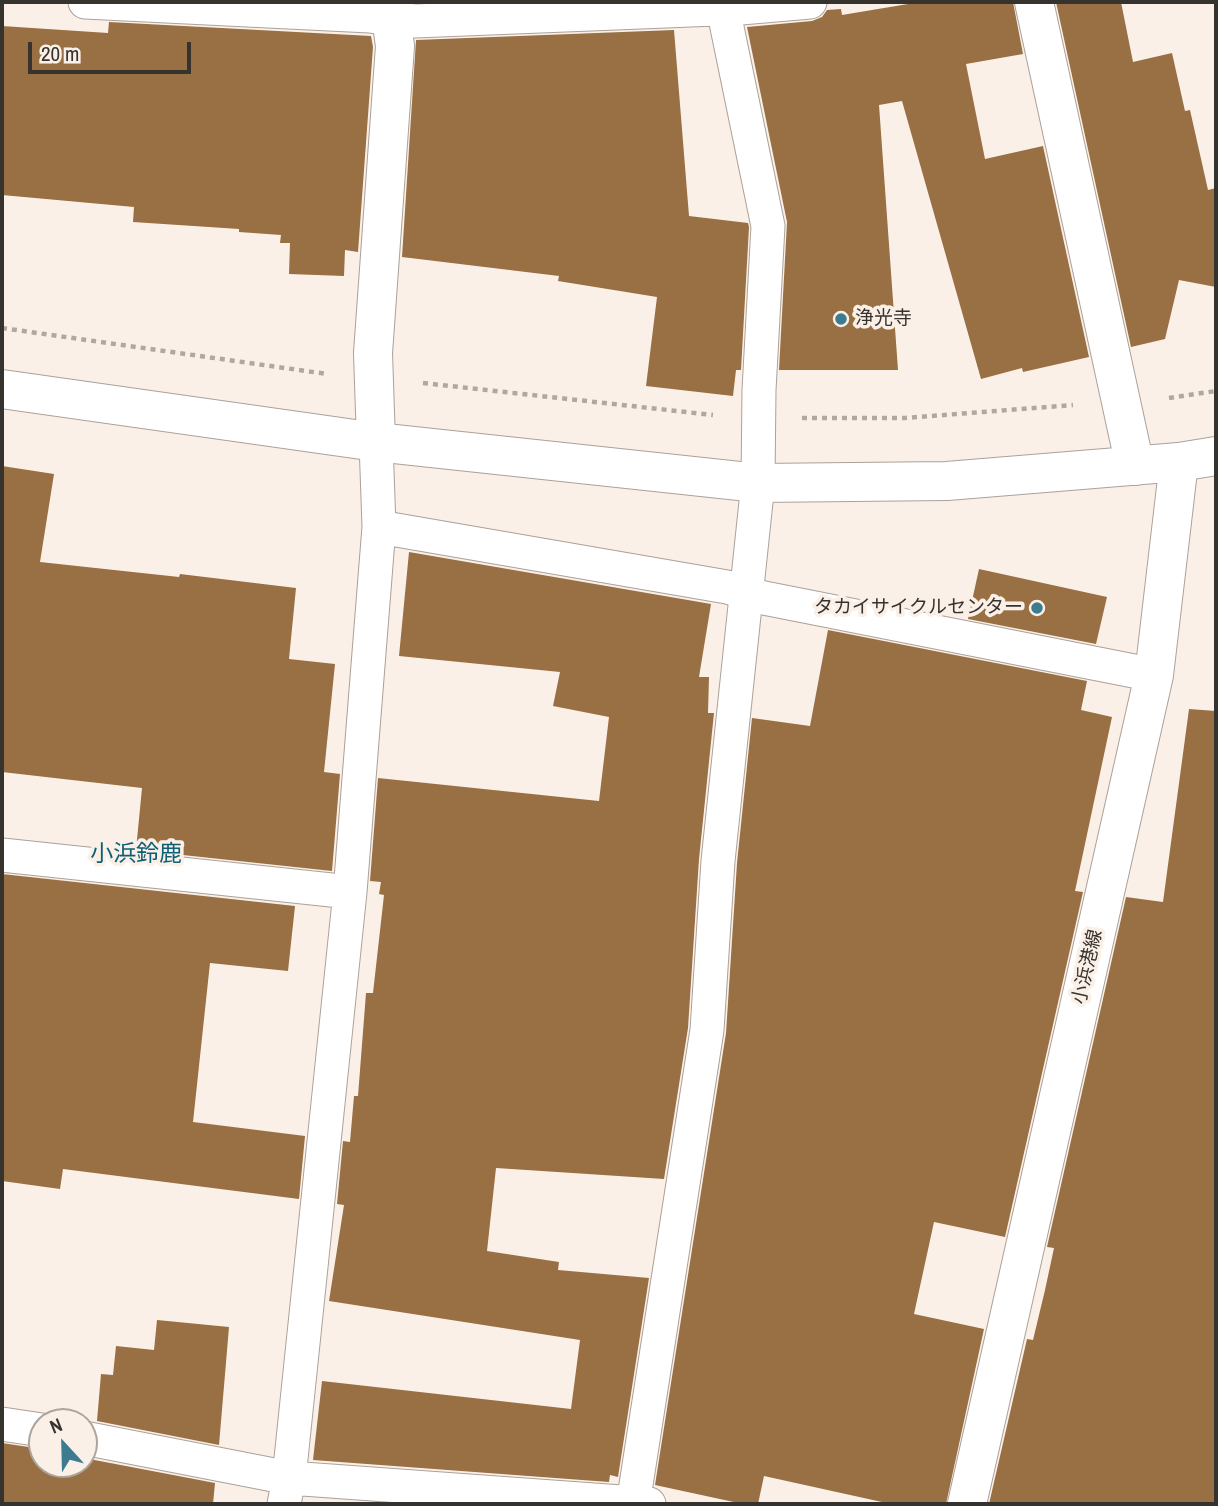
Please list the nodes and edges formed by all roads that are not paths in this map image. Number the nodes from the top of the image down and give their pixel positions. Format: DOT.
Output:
graph roads {
  1 [pos="85,2"];
  2 [pos="810,2"];
  3 [pos="1034,2"];
  4 [pos="723,8"];
  5 [pos="391,10"];
  6 [pos="2,389"];
  7 [pos="376,442"];
  8 [pos="1216,456"];
  9 [pos="1179,462"];
  10 [pos="1135,466"];
  11 [pos="758,483"];
  12 [pos="379,527"];
  13 [pos="747,592"];
  14 [pos="1154,675"];
  15 [pos="2,855"];
  16 [pos="351,892"];
  17 [pos="2,1424"];
  18 [pos="28,1428"];
  19 [pos="98,1442"];
  20 [pos="286,1491"];
  21 [pos="639,1503"];
  22 [pos="967,1504"];
  1 -- 5 [label="lane"];
  2 -- 4 [label="lane"];
  3 -- 10 [label="street"];
  4 -- 5 [label="lane"];
  4 -- 11 [label="lane"];
  5 -- 7 [label="street"];
  6 -- 7 [label="street"];
  7 -- 11 [label="street"];
  7 -- 12 [label="lane"];
  8 -- 9 [label="street"];
  9 -- 10 [label="street"];
  9 -- 14 [label="street, 小浜港線"];
  10 -- 11 [label="street"];
  11 -- 13 [label="lane"];
  12 -- 13 [label="lane"];
  12 -- 16 [label="lane"];
  13 -- 14 [label="lane"];
  13 -- 21 [label="lane"];
  14 -- 22 [label="street, 小浜港線"];
  15 -- 16 [label="lane"];
  16 -- 20 [label="lane"];
  17 -- 18 [label="lane"];
  19 -- 20 [label="lane"];
  20 -- 21 [label="lane"];
}
